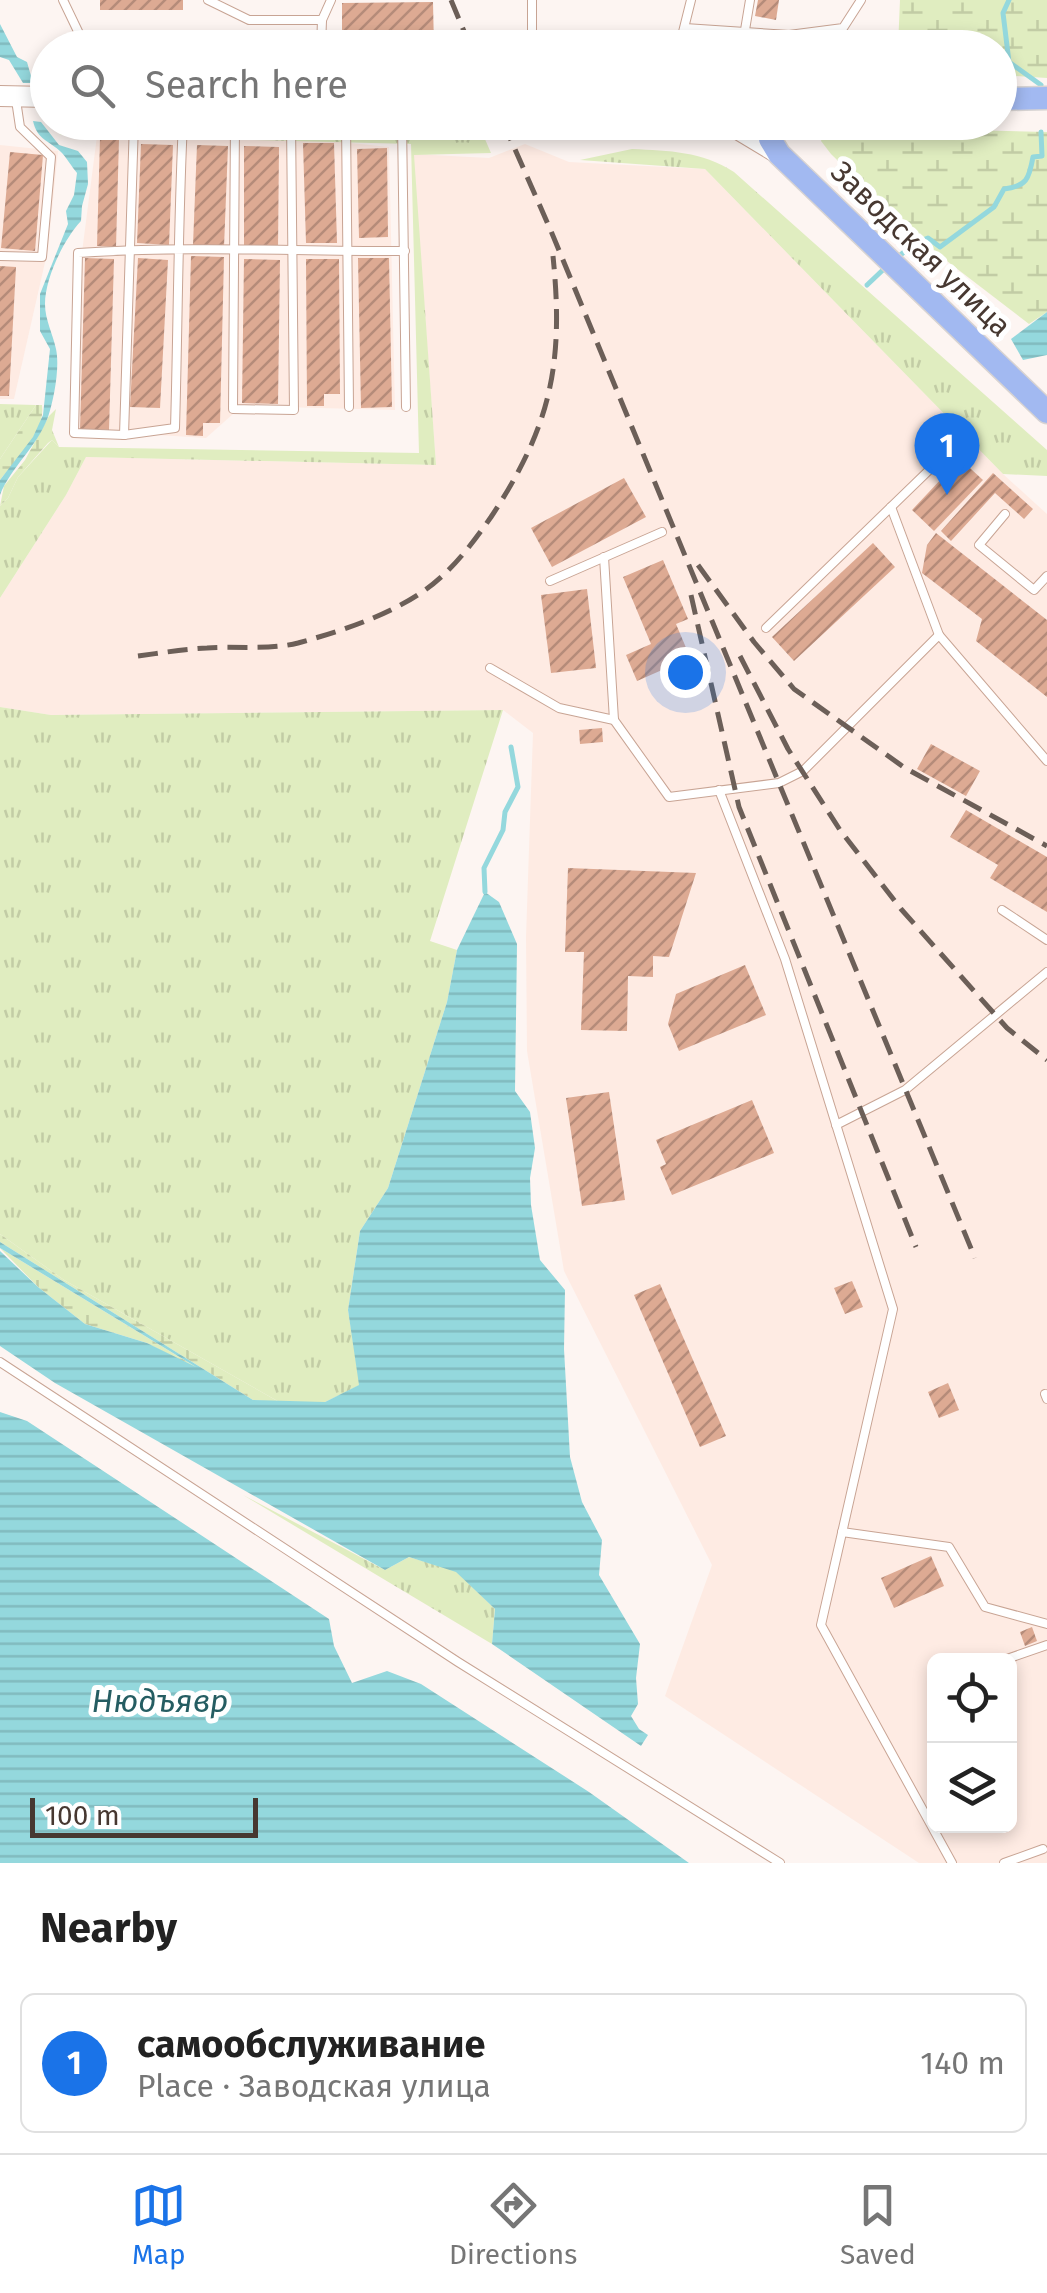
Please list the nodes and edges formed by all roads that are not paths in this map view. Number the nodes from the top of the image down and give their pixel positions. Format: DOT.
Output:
graph roads {
  1 [pos="63,0"];
  2 [pos="208,0"];
  3 [pos="331,0"];
  4 [pos="532,0"];
  5 [pos="690,0"];
  6 [pos="750,0"];
  7 [pos="862,0"];
  8 [pos="322,20"];
  9 [pos="685,28"];
  10 [pos="77,30"];
  11 [pos="322,30"];
  12 [pos="532,30"];
  13 [pos="715,30"];
  14 [pos="745,30"];
  15 [pos="825,30"];
  16 [pos="8,96"];
  17 [pos="1047,98"];
  18 [pos="1017,99"];
  19 [pos="30,137"];
  20 [pos="33,140"];
  21 [pos="133,140"];
  22 [pos="183,140"];
  23 [pos="235,140"];
  24 [pos="291,140"];
  25 [pos="346,140"];
  26 [pos="402,140"];
  27 [pos="756,140"];
  28 [pos="771,140"];
  29 [pos="779,154"];
  30 [pos="130,250"];
  31 [pos="180,250"];
  32 [pos="234,250"];
  33 [pos="292,251"];
  34 [pos="347,251"];
  35 [pos="404,251"];
  36 [pos="0,256"];
  37 [pos="406,407"];
  38 [pos="349,408"];
  39 [pos="1047,412"];
  40 [pos="124,434"];
  41 [pos="955,446"];
  42 [pos="891,507"];
  43 [pos="1005,514"];
  44 [pos="662,532"];
  45 [pos="604,558"];
  46 [pos="1047,576"];
  47 [pos="550,581"];
  48 [pos="766,628"];
  49 [pos="939,635"];
  50 [pos="490,668"];
  51 [pos="614,720"];
  52 [pos="1047,761"];
  53 [pos="719,790"];
  54 [pos="1002,910"];
  55 [pos="1047,940"];
  56 [pos="1047,972"];
  57 [pos="836,1125"];
  58 [pos="0,1362"];
  59 [pos="842,1532"];
  60 [pos="1047,1624"];
  61 [pos="1047,1645"];
  62 [pos="1017,1655"];
  63 [pos="1043,1849"];
  64 [pos="780,1863"];
  65 [pos="952,1863"];
  66 [pos="1004,1863"];
  1 -- 10 [label="lane"];
  2 -- 8 [label="lane"];
  3 -- 8 [label="lane"];
  4 -- 12 [label="lane"];
  5 -- 9 [label="lane"];
  6 -- 14 [label="lane"];
  7 -- 15 [label="lane"];
  8 -- 11 [label="lane"];
  9 -- 13 [label="lane"];
  16 -- 19 [label="lane"];
  17 -- 18 [label="main road"];
  20 -- 36 [label="lane"];
  21 -- 30 [label="lane"];
  22 -- 31 [label="lane"];
  23 -- 32 [label="lane"];
  24 -- 33 [label="lane"];
  25 -- 34 [label="lane"];
  26 -- 35 [label="lane"];
  27 -- 29 [label="main road"];
  28 -- 29 [label="main road"];
  29 -- 39 [label="main road, Заводская улица"];
  30 -- 31 [label="lane"];
  30 -- 40 [label="lane"];
  30 -- 40 [label="lane"];
  31 -- 32 [label="lane"];
  31 -- 40 [label="lane"];
  32 -- 33 [label="lane"];
  32 -- 33 [label="lane"];
  33 -- 34 [label="lane"];
  34 -- 35 [label="lane"];
  34 -- 38 [label="lane"];
  35 -- 37 [label="lane"];
  41 -- 42 [label="lane"];
  42 -- 48 [label="lane"];
  42 -- 49 [label="lane"];
  43 -- 46 [label="lane"];
  44 -- 45 [label="lane"];
  45 -- 47 [label="lane"];
  45 -- 51 [label="lane"];
  49 -- 52 [label="lane"];
  49 -- 53 [label="lane"];
  50 -- 51 [label="lane"];
  51 -- 53 [label="lane"];
  53 -- 57 [label="lane"];
  54 -- 55 [label="lane"];
  56 -- 57 [label="lane"];
  57 -- 59 [label="lane"];
  58 -- 64 [label="lane"];
  59 -- 60 [label="lane"];
  59 -- 65 [label="lane"];
  61 -- 62 [label="lane"];
  63 -- 66 [label="lane"];
}
